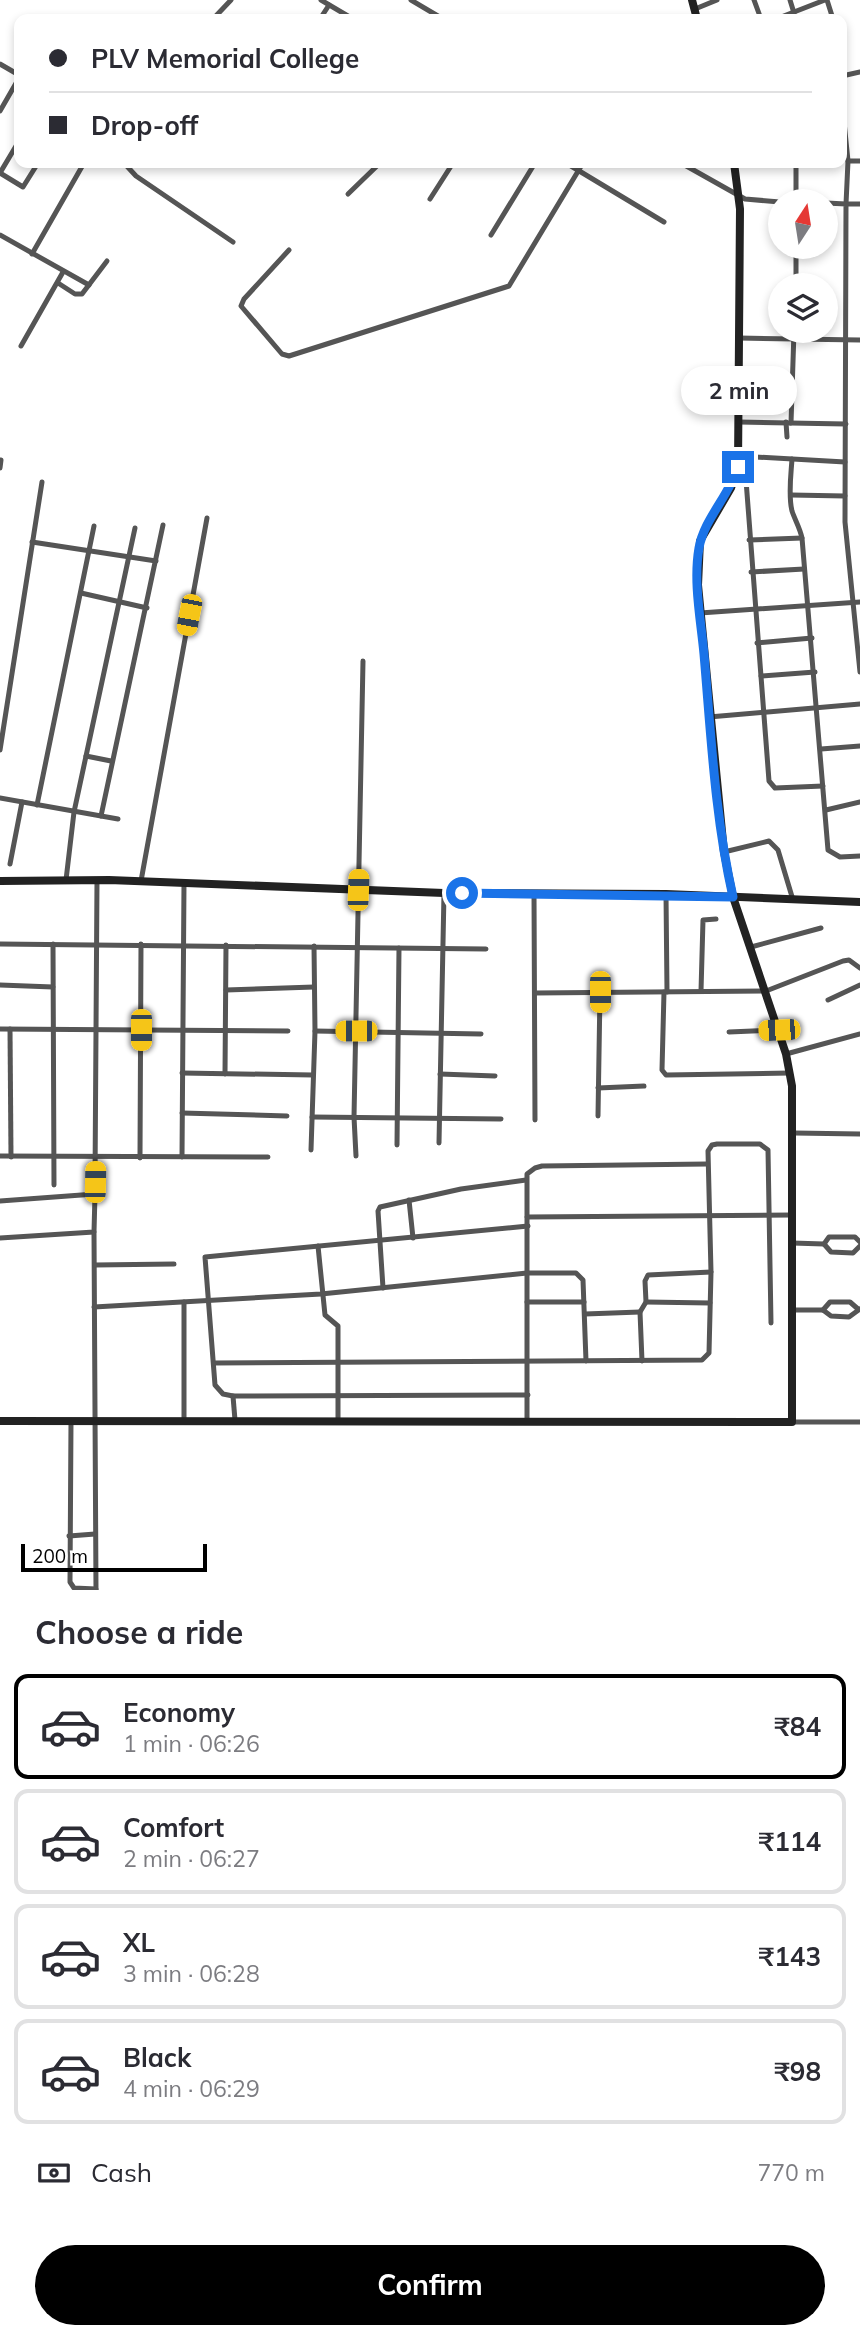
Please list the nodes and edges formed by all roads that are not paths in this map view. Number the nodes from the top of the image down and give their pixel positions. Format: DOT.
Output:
graph roads {
  1 [pos="231,0"];
  2 [pos="321,0"];
  3 [pos="411,0"];
  4 [pos="717,0"];
  5 [pos="790,0"];
  6 [pos="826,0"];
  7 [pos="329,5"];
  8 [pos="694,5"];
  9 [pos="794,13"];
  10 [pos="218,14"];
  11 [pos="323,14"];
  12 [pos="344,14"];
  13 [pos="435,14"];
  14 [pos="791,14"];
  15 [pos="14,86"];
  16 [pos="0,111"];
  17 [pos="14,149"];
  18 [pos="847,151"];
  19 [pos="848,161"];
  20 [pos="860,161"];
  21 [pos="35,168"];
  22 [pos="81,168"];
  23 [pos="129,168"];
  24 [pos="375,168"];
  25 [pos="450,168"];
  26 [pos="532,168"];
  27 [pos="575,168"];
  28 [pos="690,168"];
  29 [pos="735,168"];
  30 [pos="796,168"];
  31 [pos="579,170"];
  32 [pos="0,173"];
  33 [pos="796,189"];
  34 [pos="348,194"];
  35 [pos="739,196"];
  36 [pos="430,199"];
  37 [pos="768,201"];
  38 [pos="838,204"];
  39 [pos="846,204"];
  40 [pos="860,204"];
  41 [pos="664,222"];
  42 [pos="491,235"];
  43 [pos="2,237"];
  44 [pos="233,242"];
  45 [pos="0,246"];
  46 [pos="289,250"];
  47 [pos="32,254"];
  48 [pos="107,261"];
  49 [pos="64,272"];
  50 [pos="58,283"];
  51 [pos="89,285"];
  52 [pos="768,336"];
  53 [pos="739,338"];
  54 [pos="838,339"];
  55 [pos="846,340"];
  56 [pos="860,340"];
  57 [pos="793,343"];
  58 [pos="22,346"];
  59 [pos="739,422"];
  60 [pos="788,423"];
  61 [pos="846,424"];
  62 [pos="787,436"];
  63 [pos="738,456"];
  64 [pos="792,459"];
  65 [pos="1,460"];
  66 [pos="845,461"];
  67 [pos="738,467"];
  68 [pos="0,468"];
  69 [pos="42,482"];
  70 [pos="791,495"];
  71 [pos="845,496"];
  72 [pos="207,518"];
  73 [pos="163,525"];
  74 [pos="94,526"];
  75 [pos="135,528"];
  76 [pos="802,538"];
  77 [pos="749,540"];
  78 [pos="33,542"];
  79 [pos="89,551"];
  80 [pos="129,557"];
  81 [pos="156,561"];
  82 [pos="804,569"];
  83 [pos="751,572"];
  84 [pos="80,593"];
  85 [pos="120,602"];
  86 [pos="856,602"];
  87 [pos="807,606"];
  88 [pos="147,608"];
  89 [pos="754,610"];
  90 [pos="700,613"];
  91 [pos="812,638"];
  92 [pos="757,643"];
  93 [pos="363,661"];
  94 [pos="815,672"];
  95 [pos="860,672"];
  96 [pos="761,676"];
  97 [pos="860,704"];
  98 [pos="817,709"];
  99 [pos="763,712"];
  100 [pos="709,717"];
  101 [pos="860,746"];
  102 [pos="821,749"];
  103 [pos="0,750"];
  104 [pos="86,756"];
  105 [pos="111,761"];
  106 [pos="823,786"];
  107 [pos="0,797"];
  108 [pos="22,802"];
  109 [pos="860,802"];
  110 [pos="37,805"];
  111 [pos="826,810"];
  112 [pos="74,812"];
  113 [pos="101,816"];
  114 [pos="118,820"];
  115 [pos="724,852"];
  116 [pos="860,856"];
  117 [pos="10,864"];
  118 [pos="66,880"];
  119 [pos="97,880"];
  120 [pos="0,881"];
  121 [pos="141,881"];
  122 [pos="184,883"];
  123 [pos="358,890"];
  124 [pos="444,893"];
  125 [pos="534,893"];
  126 [pos="666,894"];
  127 [pos="733,897"];
  128 [pos="793,900"];
  129 [pos="860,902"];
  130 [pos="716,919"];
  131 [pos="821,928"];
  132 [pos="0,944"];
  133 [pos="52,944"];
  134 [pos="97,944"];
  135 [pos="141,944"];
  136 [pos="183,944"];
  137 [pos="226,945"];
  138 [pos="314,946"];
  139 [pos="358,947"];
  140 [pos="751,947"];
  141 [pos="399,948"];
  142 [pos="441,948"];
  143 [pos="486,949"];
  144 [pos="860,968"];
  145 [pos="0,985"];
  146 [pos="860,985"];
  147 [pos="53,986"];
  148 [pos="314,988"];
  149 [pos="226,990"];
  150 [pos="701,991"];
  151 [pos="766,991"];
  152 [pos="600,992"];
  153 [pos="665,992"];
  154 [pos="535,993"];
  155 [pos="828,1000"];
  156 [pos="0,1029"];
  157 [pos="10,1029"];
  158 [pos="53,1029"];
  159 [pos="97,1030"];
  160 [pos="141,1030"];
  161 [pos="779,1030"];
  162 [pos="183,1031"];
  163 [pos="226,1031"];
  164 [pos="288,1031"];
  165 [pos="315,1031"];
  166 [pos="356,1031"];
  167 [pos="729,1032"];
  168 [pos="399,1034"];
  169 [pos="440,1034"];
  170 [pos="481,1034"];
  171 [pos="860,1034"];
  172 [pos="786,1054"];
  173 [pos="0,1071"];
  174 [pos="9,1071"];
  175 [pos="183,1073"];
  176 [pos="790,1073"];
  177 [pos="225,1074"];
  178 [pos="440,1074"];
  179 [pos="313,1075"];
  180 [pos="495,1076"];
  181 [pos="644,1086"];
  182 [pos="598,1088"];
  183 [pos="0,1111"];
  184 [pos="9,1111"];
  185 [pos="182,1113"];
  186 [pos="288,1116"];
  187 [pos="598,1116"];
  188 [pos="312,1117"];
  189 [pos="354,1117"];
  190 [pos="398,1117"];
  191 [pos="439,1118"];
  192 [pos="500,1119"];
  193 [pos="535,1120"];
  194 [pos="794,1133"];
  195 [pos="860,1134"];
  196 [pos="439,1143"];
  197 [pos="397,1145"];
  198 [pos="311,1150"];
  199 [pos="0,1156"];
  200 [pos="356,1156"];
  201 [pos="11,1157"];
  202 [pos="182,1157"];
  203 [pos="268,1157"];
  204 [pos="54,1158"];
  205 [pos="95,1158"];
  206 [pos="140,1158"];
  207 [pos="707,1164"];
  208 [pos="526,1180"];
  209 [pos="95,1182"];
  210 [pos="54,1185"];
  211 [pos="409,1200"];
  212 [pos="0,1201"];
  213 [pos="770,1215"];
  214 [pos="792,1215"];
  215 [pos="710,1216"];
  216 [pos="527,1217"];
  217 [pos="528,1226"];
  218 [pos="94,1232"];
  219 [pos="0,1238"];
  220 [pos="413,1238"];
  221 [pos="379,1240"];
  222 [pos="792,1243"];
  223 [pos="824,1244"];
  224 [pos="860,1244"];
  225 [pos="318,1246"];
  226 [pos="174,1264"];
  227 [pos="95,1265"];
  228 [pos="710,1272"];
  229 [pos="527,1273"];
  230 [pos="383,1288"];
  231 [pos="321,1294"];
  232 [pos="210,1301"];
  233 [pos="527,1301"];
  234 [pos="184,1302"];
  235 [pos="584,1302"];
  236 [pos="646,1302"];
  237 [pos="710,1303"];
  238 [pos="94,1307"];
  239 [pos="859,1309"];
  240 [pos="792,1310"];
  241 [pos="823,1310"];
  242 [pos="640,1312"];
  243 [pos="585,1314"];
  244 [pos="771,1323"];
  245 [pos="528,1361"];
  246 [pos="586,1361"];
  247 [pos="642,1361"];
  248 [pos="338,1362"];
  249 [pos="214,1363"];
  250 [pos="338,1395"];
  251 [pos="528,1395"];
  252 [pos="233,1396"];
  253 [pos="234,1420"];
  254 [pos="338,1420"];
  255 [pos="0,1421"];
  256 [pos="71,1421"];
  257 [pos="95,1421"];
  258 [pos="184,1421"];
  259 [pos="527,1421"];
  260 [pos="792,1422"];
  261 [pos="860,1422"];
  262 [pos="95,1534"];
  263 [pos="69,1536"];
  264 [pos="96,1590"];
  1 -- 10 [label="street"];
  2 -- 7 [label="street"];
  3 -- 13 [label="street"];
  4 -- 8 [label="street"];
  5 -- 9 [label="street"];
  6 -- 9 [label="street"];
  7 -- 11 [label="street"];
  7 -- 12 [label="street"];
  9 -- 14 [label="street"];
  15 -- 16 [label="street"];
  17 -- 32 [label="street"];
  18 -- 19 [label="street"];
  19 -- 20 [label="street"];
  19 -- 39 [label="street"];
  21 -- 32 [label="street"];
  22 -- 47 [label="street"];
  23 -- 44 [label="street"];
  24 -- 34 [label="street"];
  25 -- 36 [label="street"];
  26 -- 42 [label="street"];
  27 -- 31 [label="street"];
  28 -- 35 [label="street"];
  29 -- 35 [label="street"];
  30 -- 33 [label="street"];
  31 -- 41 [label="street"];
  31 -- 46 [label="street"];
  35 -- 37 [label="street"];
  35 -- 53 [label="street"];
  38 -- 39 [label="street"];
  39 -- 40 [label="street"];
  39 -- 55 [label="street"];
  43 -- 45 [label="street"];
  43 -- 47 [label="street"];
  47 -- 49 [label="street"];
  48 -- 51 [label="street"];
  49 -- 50 [label="street"];
  49 -- 51 [label="street"];
  50 -- 51 [label="street"];
  50 -- 58 [label="street"];
  52 -- 53 [label="street"];
  53 -- 59 [label="street"];
  54 -- 55 [label="street"];
  55 -- 56 [label="street"];
  55 -- 61 [label="street"];
  57 -- 60 [label="street"];
  59 -- 60 [label="street"];
  59 -- 63 [label="street"];
  60 -- 61 [label="street"];
  60 -- 62 [label="street"];
  61 -- 66 [label="street"];
  63 -- 64 [label="street"];
  63 -- 67 [label="street"];
  64 -- 66 [label="street"];
  64 -- 70 [label="street"];
  65 -- 68 [label="street"];
  66 -- 71 [label="street"];
  67 -- 77 [label="street"];
  67 -- 90 [label="street"];
  69 -- 78 [label="street"];
  70 -- 71 [label="street"];
  70 -- 76 [label="street"];
  71 -- 86 [label="street"];
  72 -- 121 [label="street"];
  73 -- 81 [label="street"];
  74 -- 79 [label="street"];
  75 -- 80 [label="street"];
  76 -- 77 [label="street"];
  76 -- 82 [label="street"];
  77 -- 83 [label="street"];
  78 -- 79 [label="street"];
  78 -- 103 [label="street"];
  79 -- 80 [label="street"];
  79 -- 84 [label="street"];
  80 -- 81 [label="street"];
  80 -- 85 [label="street"];
  81 -- 88 [label="street"];
  82 -- 83 [label="street"];
  82 -- 87 [label="street"];
  83 -- 89 [label="street"];
  84 -- 85 [label="street"];
  84 -- 110 [label="street"];
  85 -- 88 [label="street"];
  85 -- 104 [label="street"];
  86 -- 87 [label="street"];
  86 -- 95 [label="street"];
  87 -- 89 [label="street"];
  87 -- 91 [label="street"];
  88 -- 105 [label="street"];
  89 -- 90 [label="street"];
  89 -- 92 [label="street"];
  90 -- 100 [label="street"];
  91 -- 92 [label="street"];
  91 -- 94 [label="street"];
  92 -- 96 [label="street"];
  93 -- 123 [label="street"];
  94 -- 96 [label="street"];
  94 -- 98 [label="street"];
  96 -- 99 [label="street"];
  97 -- 98 [label="street"];
  98 -- 99 [label="street"];
  98 -- 102 [label="street"];
  99 -- 100 [label="street"];
  99 -- 106 [label="street"];
  100 -- 115 [label="street"];
  101 -- 102 [label="street"];
  102 -- 106 [label="street"];
  104 -- 105 [label="street"];
  104 -- 112 [label="street"];
  105 -- 113 [label="street"];
  106 -- 111 [label="street"];
  107 -- 108 [label="street"];
  108 -- 110 [label="street"];
  108 -- 117 [label="street"];
  109 -- 111 [label="street"];
  110 -- 112 [label="street"];
  111 -- 116 [label="street"];
  112 -- 113 [label="street"];
  112 -- 118 [label="street"];
  113 -- 114 [label="street"];
  115 -- 127 [label="street"];
  115 -- 128 [label="street"];
  118 -- 119 [label="street"];
  118 -- 120 [label="street"];
  119 -- 121 [label="street"];
  119 -- 134 [label="street"];
  121 -- 122 [label="street"];
  122 -- 123 [label="street"];
  122 -- 136 [label="street"];
  123 -- 124 [label="street"];
  123 -- 139 [label="street"];
  124 -- 125 [label="street"];
  124 -- 142 [label="street"];
  125 -- 126 [label="street"];
  125 -- 154 [label="street"];
  126 -- 127 [label="street"];
  126 -- 153 [label="street"];
  127 -- 128 [label="street"];
  127 -- 140 [label="street"];
  128 -- 129 [label="street"];
  130 -- 150 [label="street"];
  131 -- 140 [label="street"];
  132 -- 133 [label="street"];
  133 -- 134 [label="street"];
  133 -- 147 [label="street"];
  134 -- 135 [label="street"];
  134 -- 159 [label="street"];
  135 -- 136 [label="street"];
  135 -- 160 [label="street"];
  136 -- 137 [label="street"];
  136 -- 162 [label="street"];
  137 -- 138 [label="street"];
  137 -- 149 [label="street"];
  138 -- 139 [label="street"];
  138 -- 148 [label="street"];
  139 -- 141 [label="street"];
  139 -- 166 [label="street"];
  140 -- 151 [label="street"];
  141 -- 142 [label="street"];
  141 -- 168 [label="street"];
  142 -- 143 [label="street"];
  142 -- 169 [label="street"];
  144 -- 151 [label="street"];
  145 -- 147 [label="street"];
  146 -- 155 [label="street"];
  147 -- 158 [label="street"];
  148 -- 149 [label="street"];
  148 -- 165 [label="street"];
  149 -- 163 [label="street"];
  150 -- 151 [label="street"];
  150 -- 153 [label="street"];
  151 -- 161 [label="street"];
  152 -- 153 [label="street"];
  152 -- 154 [label="street"];
  152 -- 182 [label="street"];
  153 -- 176 [label="street"];
  154 -- 193 [label="street"];
  156 -- 157 [label="street"];
  157 -- 158 [label="street"];
  157 -- 174 [label="street"];
  158 -- 159 [label="street"];
  158 -- 204 [label="street"];
  159 -- 160 [label="street"];
  159 -- 205 [label="street"];
  160 -- 162 [label="street"];
  160 -- 206 [label="street"];
  161 -- 167 [label="street"];
  161 -- 172 [label="street"];
  162 -- 163 [label="street"];
  162 -- 175 [label="street"];
  163 -- 164 [label="street"];
  163 -- 177 [label="street"];
  165 -- 166 [label="street"];
  165 -- 179 [label="street"];
  166 -- 168 [label="street"];
  166 -- 189 [label="street"];
  168 -- 169 [label="street"];
  168 -- 190 [label="street"];
  169 -- 170 [label="street"];
  169 -- 178 [label="street"];
  171 -- 172 [label="street"];
  172 -- 176 [label="street"];
  173 -- 174 [label="street"];
  174 -- 184 [label="street"];
  175 -- 177 [label="street"];
  175 -- 185 [label="street"];
  176 -- 194 [label="street"];
  177 -- 179 [label="street"];
  178 -- 180 [label="street"];
  178 -- 191 [label="street"];
  179 -- 188 [label="street"];
  181 -- 182 [label="street"];
  182 -- 187 [label="street"];
  183 -- 184 [label="street"];
  184 -- 201 [label="street"];
  185 -- 186 [label="street"];
  185 -- 202 [label="street"];
  188 -- 189 [label="street"];
  188 -- 198 [label="street"];
  189 -- 190 [label="street"];
  189 -- 200 [label="street"];
  190 -- 191 [label="street"];
  190 -- 197 [label="street"];
  191 -- 192 [label="street"];
  191 -- 196 [label="street"];
  194 -- 195 [label="street"];
  194 -- 214 [label="street"];
  199 -- 201 [label="street"];
  201 -- 204 [label="street"];
  202 -- 203 [label="street"];
  202 -- 206 [label="street"];
  204 -- 205 [label="street"];
  204 -- 210 [label="street"];
  205 -- 206 [label="street"];
  205 -- 209 [label="street"];
  207 -- 208 [label="street"];
  207 -- 213 [label="street"];
  207 -- 215 [label="street"];
  208 -- 211 [label="street"];
  208 -- 216 [label="street"];
  211 -- 220 [label="street"];
  211 -- 221 [label="street"];
  212 -- 218 [label="street"];
  213 -- 214 [label="street"];
  213 -- 215 [label="street"];
  213 -- 244 [label="street"];
  214 -- 222 [label="street"];
  215 -- 216 [label="street"];
  215 -- 228 [label="street"];
  216 -- 217 [label="street"];
  217 -- 220 [label="street"];
  217 -- 229 [label="street"];
  218 -- 219 [label="street"];
  218 -- 227 [label="street"];
  220 -- 221 [label="street"];
  221 -- 225 [label="street"];
  221 -- 230 [label="street"];
  222 -- 223 [label="street"];
  222 -- 240 [label="street"];
  223 -- 224 [label="street"];
  223 -- 224 [label="street"];
  225 -- 231 [label="street"];
  225 -- 232 [label="street"];
  226 -- 227 [label="street"];
  227 -- 238 [label="street"];
  228 -- 236 [label="street"];
  228 -- 237 [label="street"];
  229 -- 230 [label="street"];
  229 -- 233 [label="street"];
  229 -- 235 [label="street"];
  230 -- 231 [label="street"];
  231 -- 232 [label="street"];
  231 -- 248 [label="street"];
  232 -- 234 [label="street"];
  232 -- 249 [label="street"];
  233 -- 235 [label="street"];
  233 -- 245 [label="street"];
  234 -- 238 [label="street"];
  234 -- 258 [label="street"];
  235 -- 243 [label="street"];
  236 -- 237 [label="street"];
  236 -- 242 [label="street"];
  237 -- 247 [label="street"];
  238 -- 257 [label="street"];
  239 -- 241 [label="street"];
  239 -- 241 [label="street"];
  240 -- 241 [label="street"];
  240 -- 260 [label="street"];
  242 -- 243 [label="street"];
  242 -- 247 [label="street"];
  243 -- 246 [label="street"];
  245 -- 246 [label="street"];
  245 -- 248 [label="street"];
  245 -- 251 [label="street"];
  246 -- 247 [label="street"];
  248 -- 249 [label="street"];
  248 -- 250 [label="street"];
  249 -- 252 [label="street"];
  250 -- 251 [label="street"];
  250 -- 252 [label="street"];
  250 -- 254 [label="street"];
  251 -- 259 [label="street"];
  252 -- 253 [label="street"];
  253 -- 254 [label="street"];
  253 -- 258 [label="street"];
  254 -- 259 [label="street"];
  255 -- 256 [label="street"];
  256 -- 257 [label="street"];
  256 -- 263 [label="street"];
  257 -- 258 [label="street"];
  257 -- 262 [label="street"];
  259 -- 260 [label="street"];
  260 -- 261 [label="street"];
  262 -- 263 [label="street"];
  262 -- 264 [label="street"];
  263 -- 264 [label="street"];
}
